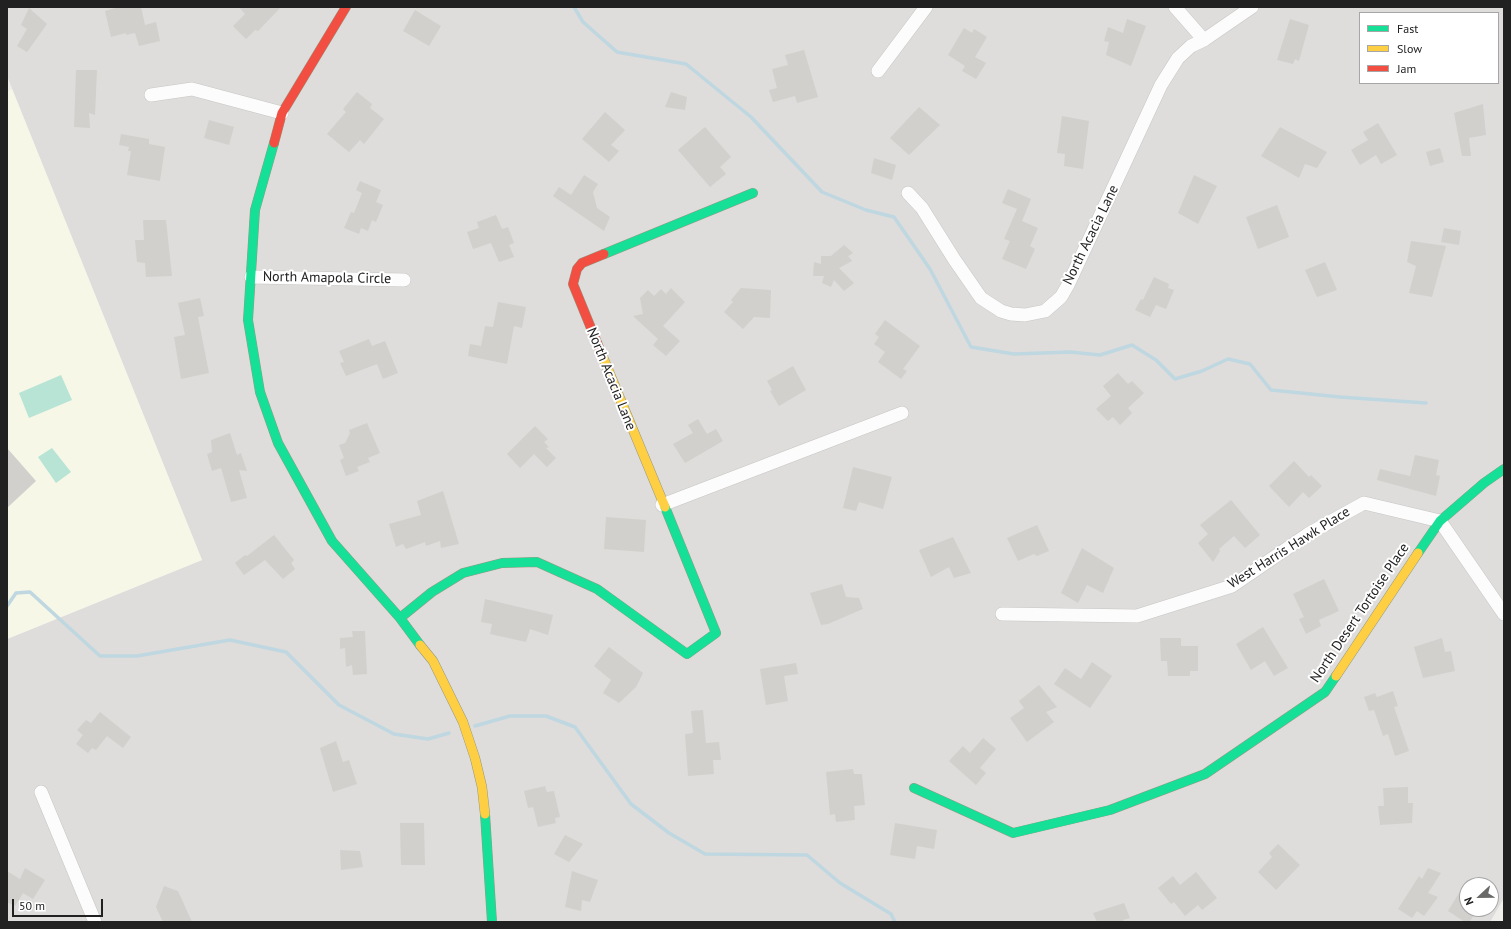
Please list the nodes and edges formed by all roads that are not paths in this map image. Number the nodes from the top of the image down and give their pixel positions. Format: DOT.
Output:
graph roads {
  1 [pos="346,7"];
  2 [pos="926,7"];
  3 [pos="1175,7"];
  4 [pos="1252,7"];
  5 [pos="1204,40"];
  6 [pos="878,71"];
  7 [pos="151,95"];
  8 [pos="282,113"];
  9 [pos="753,192"];
  10 [pos="908,193"];
  11 [pos="251,277"];
  12 [pos="404,280"];
  13 [pos="902,413"];
  14 [pos="1504,469"];
  15 [pos="662,505"];
  16 [pos="1440,521"];
  17 [pos="1002,614"];
  18 [pos="1504,614"];
  19 [pos="400,618"];
  20 [pos="914,788"];
  21 [pos="41,792"];
  22 [pos="95,922"];
  23 [pos="492,922"];
  1 -- 8 [label="street"];
  2 -- 6 [label="street"];
  3 -- 5 [label="street"];
  4 -- 5 [label="street, North Acacia Lane"];
  5 -- 10 [label="street, North Acacia Lane"];
  7 -- 8 [label="street"];
  8 -- 11 [label="street"];
  9 -- 15 [label="street, North Acacia Lane"];
  11 -- 12 [label="street, North Amapola Circle"];
  11 -- 19 [label="street"];
  13 -- 15 [label="street"];
  14 -- 16 [label="street, North Desert Tortoise Place"];
  15 -- 19 [label="street, North Acacia Lane"];
  16 -- 17 [label="street, West Harris Hawk Place"];
  16 -- 18 [label="street"];
  16 -- 20 [label="street, North Desert Tortoise Place"];
  19 -- 23 [label="street"];
  21 -- 22 [label="street"];
}
